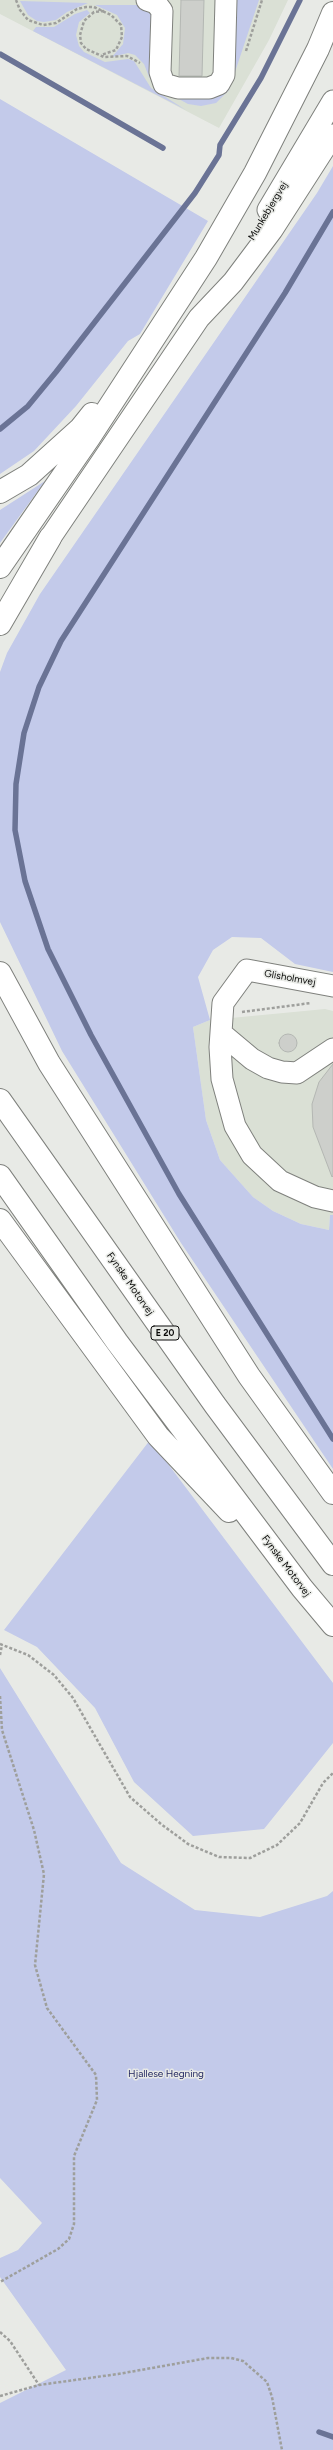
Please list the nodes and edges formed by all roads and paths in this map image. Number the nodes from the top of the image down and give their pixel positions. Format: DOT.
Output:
graph roads {
  1 [pos="16,0"];
  2 [pos="147,0"];
  3 [pos="226,0"];
  4 [pos="333,13"];
  5 [pos="99,56"];
  6 [pos="333,101"];
  7 [pos="333,134"];
  8 [pos="200,318"];
  9 [pos="153,340"];
  10 [pos="0,492"];
  11 [pos="50,538"];
  12 [pos="0,567"];
  13 [pos="0,609"];
  14 [pos="0,624"];
  15 [pos="0,973"];
  16 [pos="333,986"];
  17 [pos="318,1003"];
  18 [pos="221,1024"];
  19 [pos="333,1049"];
  20 [pos="0,1100"];
  21 [pos="0,1176"];
  22 [pos="333,1201"];
  23 [pos="0,1220"];
  24 [pos="333,1493"];
  25 [pos="333,1564"];
  26 [pos="302,1588"];
  27 [pos="333,1625"];
  28 [pos="1,1644"];
  29 [pos="0,1655"];
  30 [pos="0,1696"];
  31 [pos="333,1773"];
  32 [pos="0,2282"];
  33 [pos="0,2332"];
  34 [pos="40,2385"];
  35 [pos="0,2396"];
  36 [pos="282,2450"];
  1 -- 5 [label="path"];
  2 -- 3 [label="street"];
  4 -- 9 [label="highway"];
  6 -- 8 [label="street, Munkebjergvej"];
  7 -- 8 [label="street"];
  8 -- 11 [label="street"];
  9 -- 10 [label="highway"];
  9 -- 12 [label="highway"];
  11 -- 13 [label="highway"];
  11 -- 14 [label="highway"];
  15 -- 24 [label="highway"];
  16 -- 18 [label="street, Glisholmvej"];
  17 -- 18 [label="path"];
  18 -- 19 [label="street"];
  18 -- 22 [label="street"];
  20 -- 25 [label="highway, Fynske Motorvej / E 20"];
  21 -- 26 [label="highway, Fynske Motorvej"];
  23 -- 26 [label="highway"];
  26 -- 27 [label="highway, Fynske Motorvej"];
  28 -- 29 [label="path"];
  28 -- 31 [label="path"];
  30 -- 32 [label="path"];
  33 -- 34 [label="path"];
  34 -- 35 [label="path"];
  34 -- 36 [label="path"];
}
